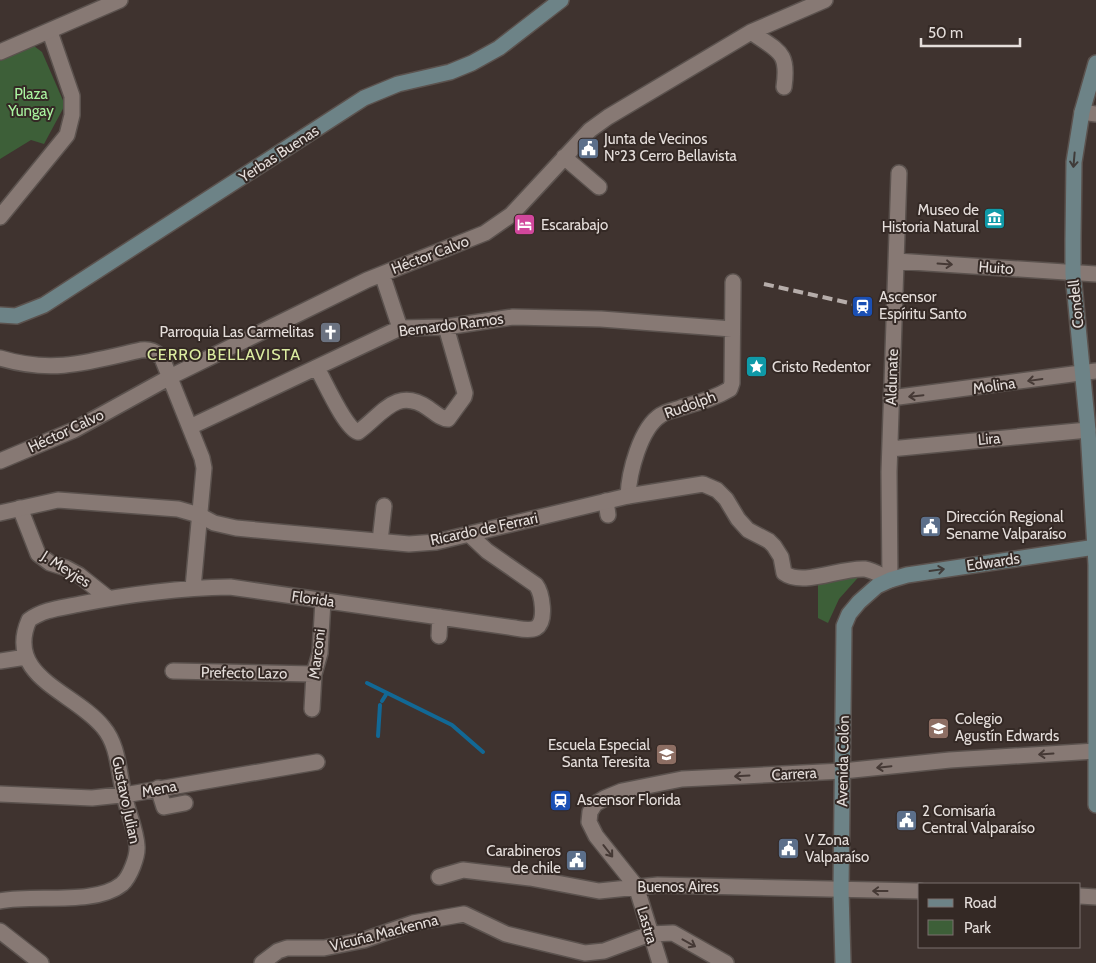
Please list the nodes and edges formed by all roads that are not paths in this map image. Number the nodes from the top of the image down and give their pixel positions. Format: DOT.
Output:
graph roads {
  1 [pos="120,0"];
  2 [pos="561,0"];
  3 [pos="825,0"];
  4 [pos="50,32"];
  5 [pos="751,32"];
  6 [pos="0,52"];
  7 [pos="1096,63"];
  8 [pos="784,87"];
  9 [pos="1089,113"];
  10 [pos="564,157"];
  11 [pos="899,174"];
  12 [pos="600,187"];
  13 [pos="0,217"];
  14 [pos="896,261"];
  15 [pos="382,274"];
  16 [pos="1073,274"];
  17 [pos="1096,274"];
  18 [pos="733,282"];
  19 [pos="0,315"];
  20 [pos="446,327"];
  21 [pos="400,328"];
  22 [pos="732,329"];
  23 [pos="0,358"];
  24 [pos="317,368"];
  25 [pos="1089,372"];
  26 [pos="170,377"];
  27 [pos="891,398"];
  28 [pos="190,426"];
  29 [pos="1088,430"];
  30 [pos="890,449"];
  31 [pos="0,461"];
  32 [pos="628,496"];
  33 [pos="384,506"];
  34 [pos="20,508"];
  35 [pos="0,513"];
  36 [pos="199,515"];
  37 [pos="470,535"];
  38 [pos="380,541"];
  39 [pos="1096,547"];
  40 [pos="890,580"];
  41 [pos="193,588"];
  42 [pos="108,598"];
  43 [pos="322,600"];
  44 [pos="440,617"];
  45 [pos="439,636"];
  46 [pos="26,657"];
  47 [pos="0,661"];
  48 [pos="173,671"];
  49 [pos="314,674"];
  50 [pos="312,709"];
  51 [pos="1095,751"];
  52 [pos="317,762"];
  53 [pos="843,772"];
  54 [pos="158,788"];
  55 [pos="0,794"];
  56 [pos="124,794"];
  57 [pos="185,803"];
  58 [pos="1096,805"];
  59 [pos="590,812"];
  60 [pos="439,877"];
  61 [pos="636,886"];
  62 [pos="841,891"];
  63 [pos="918,891"];
  64 [pos="1081,896"];
  65 [pos="1096,897"];
  66 [pos="0,900"];
  67 [pos="0,931"];
  68 [pos="650,934"];
  69 [pos="41,963"];
  70 [pos="262,963"];
  71 [pos="660,963"];
  72 [pos="726,963"];
  73 [pos="843,963"];
  1 -- 4 [label="street"];
  2 -- 19 [label="main road, Yerbas Buenas"];
  3 -- 5 [label="street, Héctor Calvo"];
  4 -- 6 [label="street"];
  4 -- 13 [label="street"];
  5 -- 8 [label="street"];
  5 -- 10 [label="street, Héctor Calvo"];
  7 -- 9 [label="main road, Condell"];
  9 -- 16 [label="main road, Condell, one-way"];
  10 -- 12 [label="street"];
  10 -- 15 [label="street, Héctor Calvo"];
  11 -- 14 [label="street, Aldunate"];
  14 -- 16 [label="street, Huito, one-way"];
  14 -- 27 [label="street, Aldunate"];
  15 -- 21 [label="street"];
  15 -- 26 [label="street, Héctor Calvo"];
  16 -- 17 [label="street, Huito"];
  16 -- 25 [label="main road, Condell"];
  18 -- 22 [label="street, Rudolph"];
  20 -- 21 [label="street, Bernardo Ramos"];
  20 -- 22 [label="street, Bernardo Ramos"];
  20 -- 24 [label="street"];
  21 -- 24 [label="street, Bernardo Ramos"];
  22 -- 32 [label="street, Rudolph"];
  23 -- 26 [label="street"];
  24 -- 28 [label="street, Bernardo Ramos"];
  25 -- 27 [label="street, Molina, one-way"];
  25 -- 29 [label="main road, Condell"];
  26 -- 28 [label="street"];
  26 -- 31 [label="street, Héctor Calvo"];
  27 -- 30 [label="street, Aldunate"];
  28 -- 36 [label="street"];
  29 -- 30 [label="street, Lira"];
  29 -- 39 [label="main road, Condell"];
  30 -- 40 [label="street, Aldunate"];
  32 -- 37 [label="street, Ricardo de Ferrari"];
  32 -- 40 [label="street, Ricardo de Ferrari"];
  33 -- 38 [label="street"];
  34 -- 35 [label="street, Ricardo de Ferrari"];
  34 -- 36 [label="street, Ricardo de Ferrari"];
  34 -- 42 [label="street, J. Meyjes"];
  36 -- 38 [label="street, Ricardo de Ferrari"];
  36 -- 41 [label="street"];
  37 -- 38 [label="street, Ricardo de Ferrari"];
  37 -- 44 [label="street, Florida"];
  40 -- 39 [label="main road, Edwards, one-way"];
  39 -- 51 [label="main road, Condell"];
  40 -- 53 [label="main road, Avenida Colón"];
  41 -- 42 [label="street, Florida"];
  41 -- 43 [label="street, Florida"];
  42 -- 46 [label="street, Florida"];
  43 -- 44 [label="street, Florida"];
  43 -- 49 [label="street, Marconi"];
  44 -- 45 [label="street"];
  46 -- 47 [label="street"];
  46 -- 56 [label="street, Gustavo Julian"];
  48 -- 49 [label="street, Prefecto Lazo"];
  49 -- 50 [label="street, Marconi"];
  51 -- 53 [label="street, Carrera, one-way"];
  51 -- 58 [label="main road, Condell"];
  52 -- 54 [label="street, Mena"];
  53 -- 59 [label="street, Carrera, one-way"];
  53 -- 62 [label="main road, Avenida Colón"];
  54 -- 56 [label="street, Mena"];
  54 -- 57 [label="street"];
  55 -- 56 [label="street, Mena"];
  56 -- 66 [label="street, Gustavo Julian"];
  59 -- 61 [label="street, Lastra, one-way"];
  60 -- 61 [label="street, Buenos Aires"];
  61 -- 62 [label="street, Buenos Aires"];
  61 -- 68 [label="street, Lastra"];
  63 -- 62 [label="street, Buenos Aires, one-way"];
  62 -- 73 [label="main road, Avenida Colón"];
  64 -- 65 [label="street"];
  67 -- 69 [label="street"];
  68 -- 70 [label="street, Vicuña Mackenna"];
  68 -- 71 [label="street, Lastra"];
  68 -- 72 [label="street, one-way"];
}
